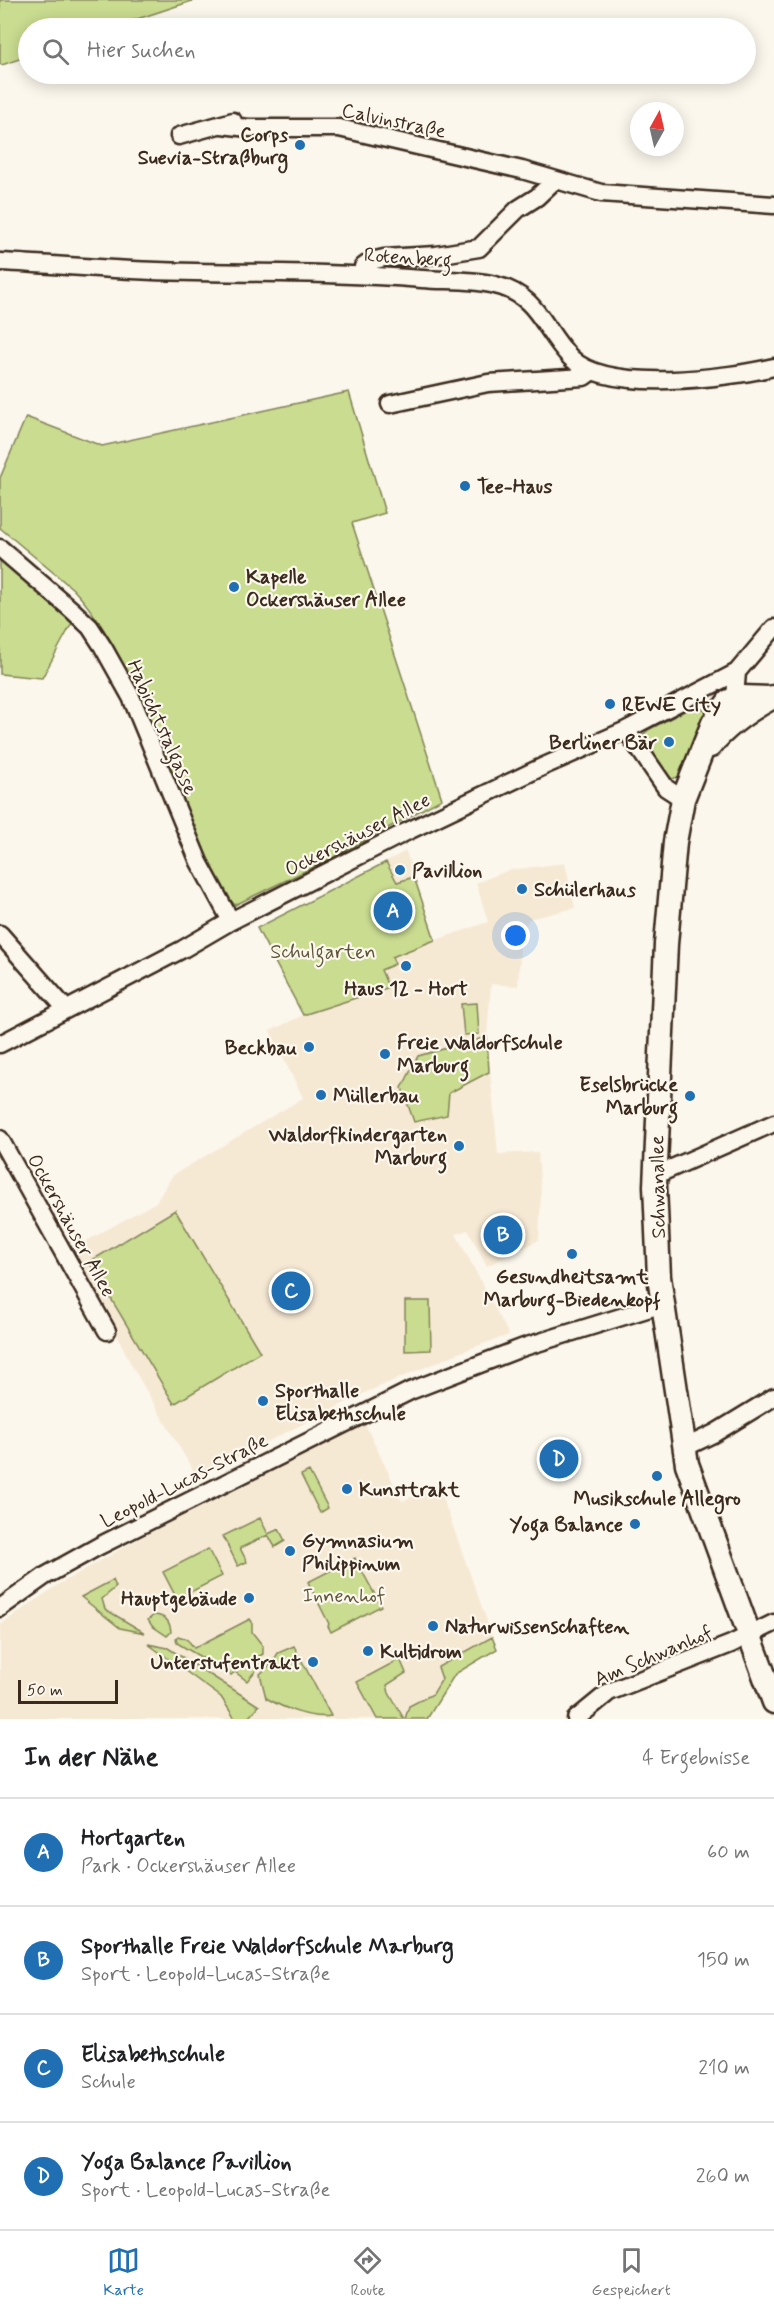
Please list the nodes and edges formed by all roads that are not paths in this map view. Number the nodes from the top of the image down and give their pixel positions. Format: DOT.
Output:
graph roads {
  1 [pos="241,119"];
  2 [pos="222,125"];
  3 [pos="178,136"];
  4 [pos="555,180"];
  5 [pos="774,205"];
  6 [pos="0,262"];
  7 [pos="362,274"];
  8 [pos="774,367"];
  9 [pos="591,372"];
  10 [pos="390,404"];
  11 [pos="0,548"];
  12 [pos="774,628"];
  13 [pos="736,672"];
  14 [pos="772,697"];
  15 [pos="688,698"];
  16 [pos="733,707"];
  17 [pos="626,730"];
  18 [pos="683,799"];
  19 [pos="231,921"];
  20 [pos="0,934"];
  21 [pos="66,1009"];
  22 [pos="0,1044"];
  23 [pos="774,1123"];
  24 [pos="0,1139"];
  25 [pos="655,1184"];
  26 [pos="663,1304"];
  27 [pos="107,1331"];
  28 [pos="774,1396"];
  29 [pos="684,1448"];
  30 [pos="0,1608"];
  31 [pos="774,1623"];
  32 [pos="750,1635"];
  33 [pos="774,1702"];
  34 [pos="576,1719"];
  1 -- 2 [label="street"];
  2 -- 3 [label="street"];
  2 -- 4 [label="street, Calvinstraße"];
  4 -- 5 [label="street, Calvinstraße"];
  4 -- 7 [label="street"];
  6 -- 7 [label="street, Rotenberg"];
  7 -- 9 [label="street, Rotenberg"];
  8 -- 9 [label="street, Rotenberg"];
  9 -- 10 [label="street"];
  11 -- 19 [label="street, Habichtstalgasse"];
  12 -- 13 [label="street"];
  13 -- 15 [label="street, Ockershäuser Allee"];
  13 -- 16 [label="street"];
  14 -- 16 [label="main road"];
  15 -- 16 [label="street"];
  15 -- 17 [label="street, Ockershäuser Allee"];
  16 -- 18 [label="main road, Schwanallee"];
  17 -- 18 [label="street"];
  17 -- 19 [label="street, Ockershäuser Allee"];
  18 -- 25 [label="main road, Schwanallee"];
  19 -- 21 [label="street, Ockershäuser Allee"];
  20 -- 21 [label="street"];
  21 -- 22 [label="street, Ockershäuser Allee"];
  23 -- 25 [label="street"];
  24 -- 27 [label="street, Ockershäuser Allee"];
  25 -- 26 [label="main road, Schwanallee"];
  26 -- 29 [label="main road, Schwanallee"];
  26 -- 30 [label="street, Leopold-Lucas-Straße"];
  28 -- 29 [label="street"];
  29 -- 32 [label="main road, Schwanallee"];
  31 -- 32 [label="street, Am Schwanhof"];
  32 -- 33 [label="main road, Schwanallee"];
  32 -- 34 [label="street, Am Schwanhof"];
}
